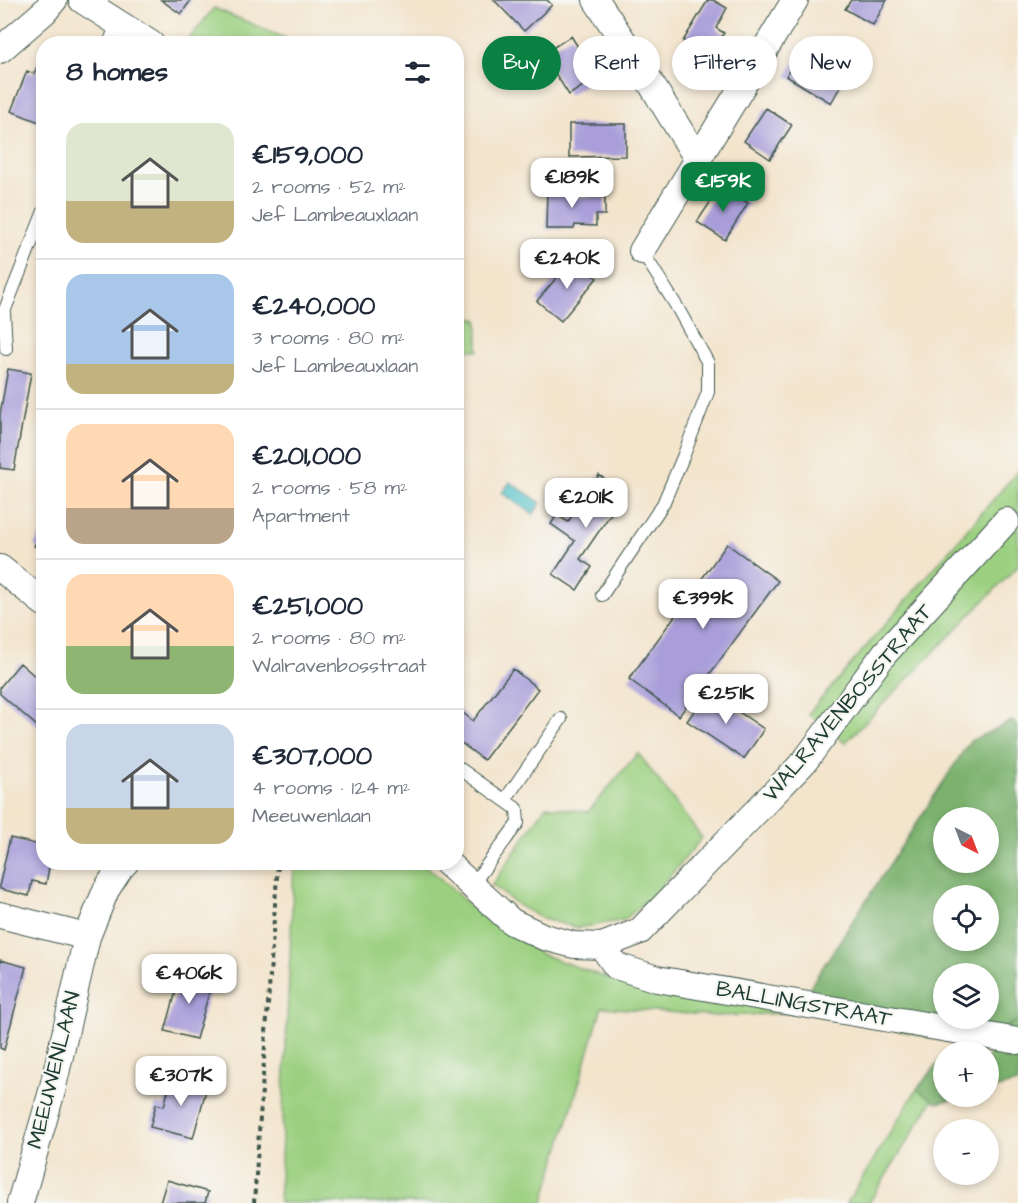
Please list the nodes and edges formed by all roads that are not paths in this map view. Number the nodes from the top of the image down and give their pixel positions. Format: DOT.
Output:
graph roads {
  1 [pos="54,0"];
  2 [pos="82,0"];
  3 [pos="596,0"];
  4 [pos="795,0"];
  5 [pos="113,33"];
  6 [pos="0,50"];
  7 [pos="698,160"];
  8 [pos="36,231"];
  9 [pos="642,251"];
  10 [pos="2,315"];
  11 [pos="6,349"];
  12 [pos="1006,521"];
  13 [pos="0,568"];
  14 [pos="602,595"];
  15 [pos="36,597"];
  16 [pos="561,719"];
  17 [pos="464,772"];
  18 [pos="505,800"];
  19 [pos="119,870"];
  20 [pos="455,870"];
  21 [pos="471,885"];
  22 [pos="0,915"];
  23 [pos="87,937"];
  24 [pos="602,946"];
  25 [pos="1018,1041"];
  26 [pos="20,1203"];
  1 -- 6 [label="street"];
  2 -- 5 [label="street"];
  3 -- 7 [label="street"];
  4 -- 7 [label="street"];
  7 -- 9 [label="street"];
  8 -- 10 [label="lane"];
  9 -- 14 [label="lane"];
  10 -- 11 [label="lane"];
  12 -- 24 [label="street, WALRAVENBOSSTRAAT"];
  13 -- 15 [label="street"];
  16 -- 18 [label="lane"];
  17 -- 18 [label="lane"];
  18 -- 21 [label="lane"];
  19 -- 23 [label="street, MEEUWENLAAN"];
  20 -- 21 [label="street"];
  21 -- 24 [label="street"];
  22 -- 23 [label="street"];
  23 -- 26 [label="street, MEEUWENLAAN"];
  24 -- 25 [label="street, BALLINGSTRAAT"];
}
